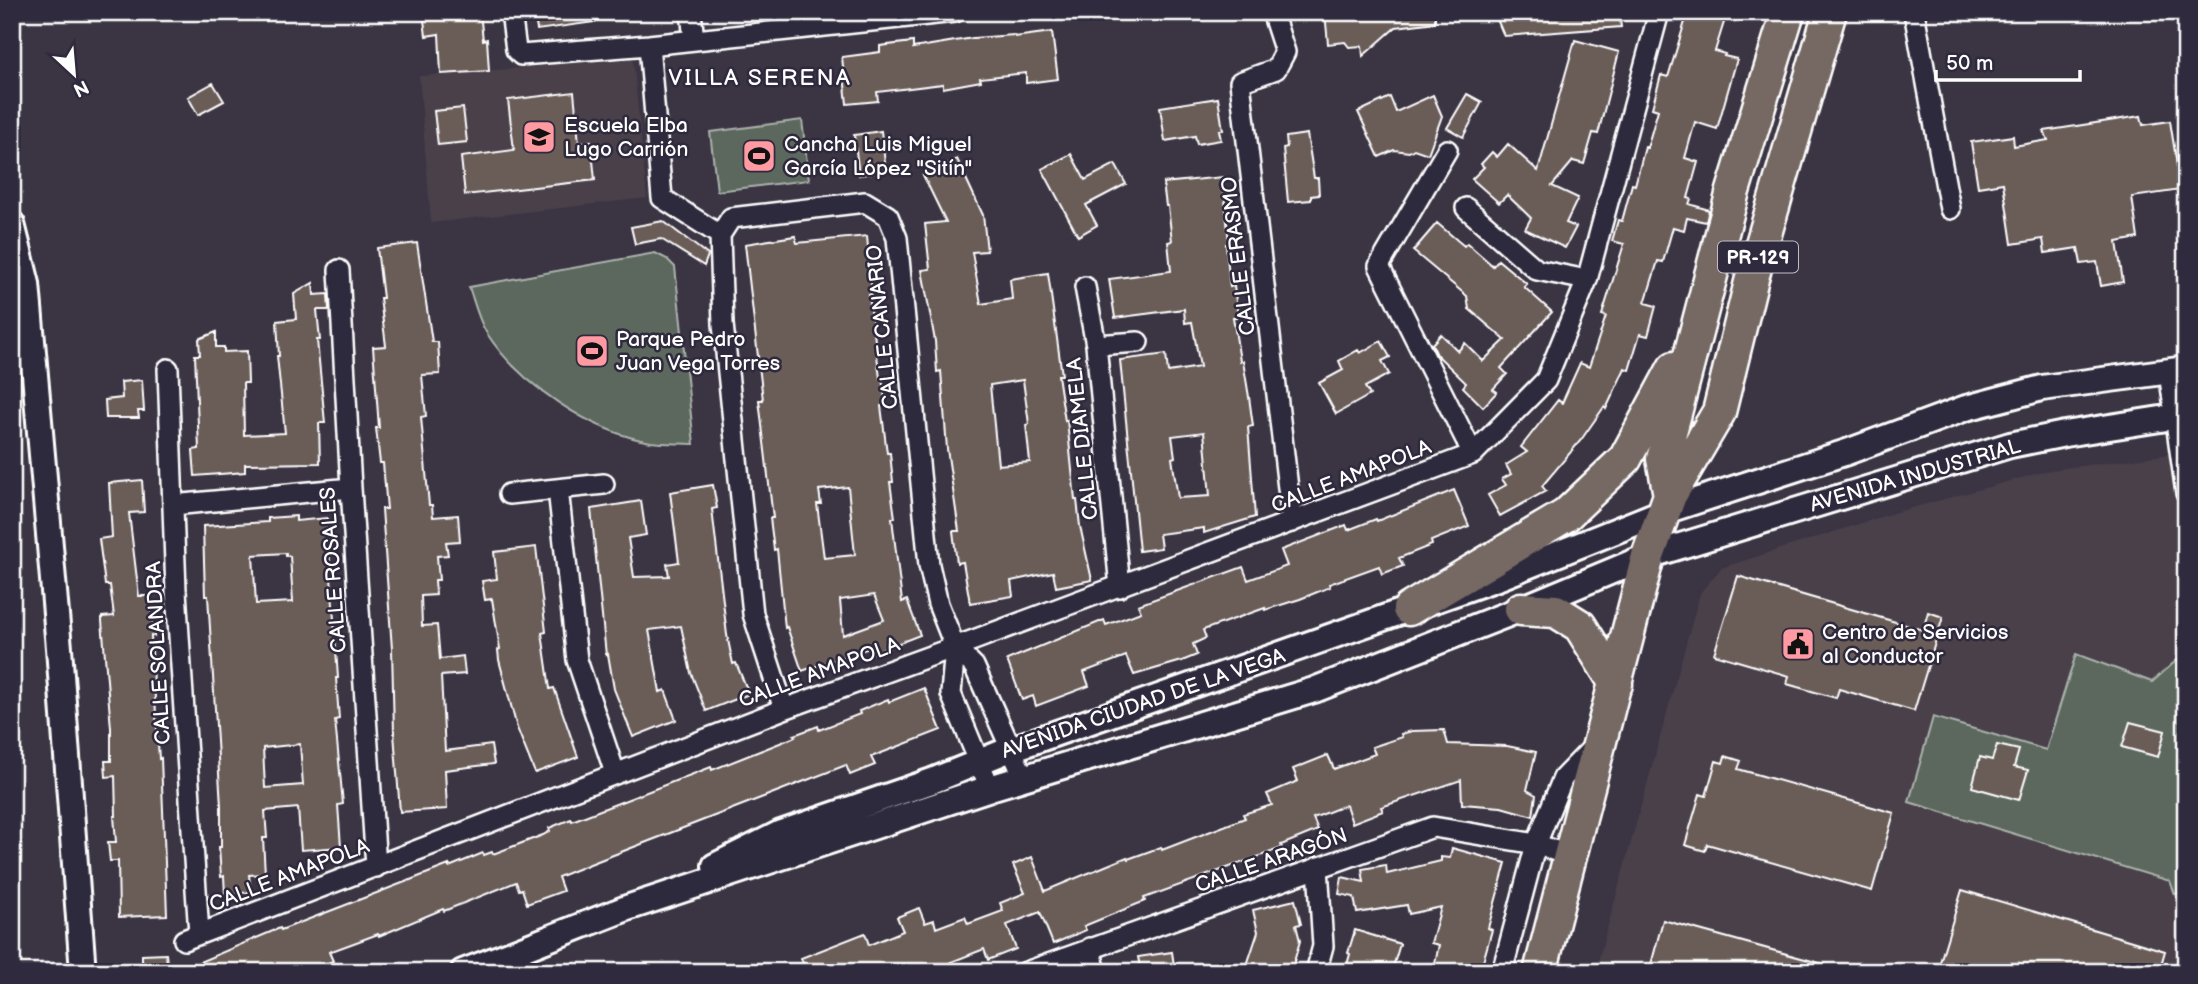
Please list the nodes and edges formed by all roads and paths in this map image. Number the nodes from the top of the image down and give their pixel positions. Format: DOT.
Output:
graph roads {
  1 [pos="512,12"];
  2 [pos="691,12"];
  3 [pos="955,12"];
  4 [pos="1272,12"];
  5 [pos="1659,12"];
  6 [pos="1788,12"];
  7 [pos="1830,12"];
  8 [pos="1914,12"];
  9 [pos="872,17"];
  10 [pos="694,40"];
  11 [pos="649,45"];
  12 [pos="1447,150"];
  13 [pos="1466,208"];
  14 [pos="1950,209"];
  15 [pos="12,224"];
  16 [pos="720,235"];
  17 [pos="339,270"];
  18 [pos="1710,271"];
  19 [pos="1587,281"];
  20 [pos="1085,287"];
  21 [pos="1139,342"];
  22 [pos="1096,345"];
  23 [pos="168,369"];
  24 [pos="2178,370"];
  25 [pos="2181,415"];
  26 [pos="1472,454"];
  27 [pos="604,484"];
  28 [pos="351,488"];
  29 [pos="558,489"];
  30 [pos="2186,493"];
  31 [pos="509,494"];
  32 [pos="1668,503"];
  33 [pos="173,505"];
  34 [pos="1292,522"];
  35 [pos="1648,556"];
  36 [pos="1120,586"];
  37 [pos="1409,609"];
  38 [pos="1521,609"];
  39 [pos="955,648"];
  40 [pos="1616,684"];
  41 [pos="784,709"];
  42 [pos="1599,740"];
  43 [pos="1011,749"];
  44 [pos="979,761"];
  45 [pos="615,773"];
  46 [pos="1024,778"];
  47 [pos="990,788"];
  48 [pos="1536,844"];
  49 [pos="1570,856"];
  50 [pos="376,867"];
  51 [pos="1318,867"];
  52 [pos="627,908"];
  53 [pos="191,937"];
  54 [pos="1090,948"];
  55 [pos="83,972"];
  56 [pos="463,972"];
  57 [pos="1026,972"];
  58 [pos="1096,972"];
  59 [pos="1316,972"];
  60 [pos="1502,972"];
  61 [pos="1540,972"];
  1 -- 11 [label="street"];
  2 -- 10 [label="street"];
  3 -- 9 [label="street"];
  4 -- 34 [label="street, CALLE ERASMO"];
  5 -- 19 [label="street, CALLE AMAPOLA"];
  6 -- 18 [label="main road, PR-129"];
  7 -- 32 [label="main road, PR-129"];
  8 -- 14 [label="street"];
  9 -- 10 [label="street"];
  10 -- 11 [label="street"];
  11 -- 16 [label="street"];
  12 -- 26 [label="street"];
  13 -- 19 [label="street"];
  15 -- 55 [label="street"];
  16 -- 39 [label="street, CALLE CANARIO"];
  16 -- 41 [label="street"];
  17 -- 28 [label="street, CALLE ROSALES"];
  18 -- 32 [label="main road, PR-129"];
  18 -- 37 [label="main road"];
  19 -- 26 [label="street, CALLE AMAPOLA"];
  20 -- 22 [label="street, CALLE DIAMELA"];
  21 -- 22 [label="street"];
  22 -- 36 [label="street, CALLE DIAMELA"];
  23 -- 33 [label="street, CALLE SOLANDRA"];
  24 -- 25 [label="street"];
  24 -- 32 [label="street, AVENIDA INDUSTRIAL"];
  25 -- 30 [label="street"];
  25 -- 35 [label="street, AVENIDA INDUSTRIAL"];
  26 -- 34 [label="street, CALLE AMAPOLA"];
  27 -- 29 [label="street"];
  28 -- 33 [label="street"];
  28 -- 50 [label="street, CALLE ROSALES"];
  29 -- 31 [label="street"];
  29 -- 45 [label="street"];
  32 -- 35 [label="main road, PR-129"];
  32 -- 37 [label="street, AVENIDA CIUDAD DE LA VEGA"];
  33 -- 53 [label="street, CALLE SOLANDRA"];
  34 -- 36 [label="street, CALLE AMAPOLA"];
  35 -- 38 [label="street, AVENIDA CIUDAD DE LA VEGA"];
  35 -- 40 [label="main road, PR-129"];
  36 -- 39 [label="street, CALLE AMAPOLA"];
  37 -- 43 [label="street, AVENIDA CIUDAD DE LA VEGA"];
  38 -- 40 [label="main road"];
  38 -- 46 [label="street, AVENIDA CIUDAD DE LA VEGA"];
  39 -- 41 [label="street, CALLE AMAPOLA"];
  39 -- 43 [label="street, CALLE CANARIO"];
  39 -- 44 [label="street"];
  40 -- 42 [label="main road, PR-129"];
  41 -- 45 [label="street, CALLE AMAPOLA"];
  42 -- 48 [label="street"];
  42 -- 49 [label="main road, PR-129"];
  43 -- 44 [label="street, AVENIDA CIUDAD DE LA VEGA"];
  43 -- 46 [label="street, CALLE CANARIO"];
  44 -- 47 [label="street"];
  44 -- 52 [label="street, AVENIDA CIUDAD DE LA VEGA"];
  45 -- 50 [label="street, CALLE AMAPOLA"];
  46 -- 47 [label="street, AVENIDA CIUDAD DE LA VEGA"];
  47 -- 52 [label="street, AVENIDA CIUDAD DE LA VEGA"];
  48 -- 49 [label="street, CALLE ARAGÓN"];
  48 -- 51 [label="street, CALLE ARAGÓN"];
  48 -- 60 [label="street"];
  49 -- 61 [label="main road, PR-129"];
  50 -- 53 [label="street, CALLE AMAPOLA"];
  51 -- 54 [label="street, CALLE ARAGÓN"];
  51 -- 59 [label="street"];
  52 -- 56 [label="street, AVENIDA CIUDAD DE LA VEGA"];
  54 -- 57 [label="street, CALLE ARAGÓN"];
  54 -- 58 [label="street"];
}
